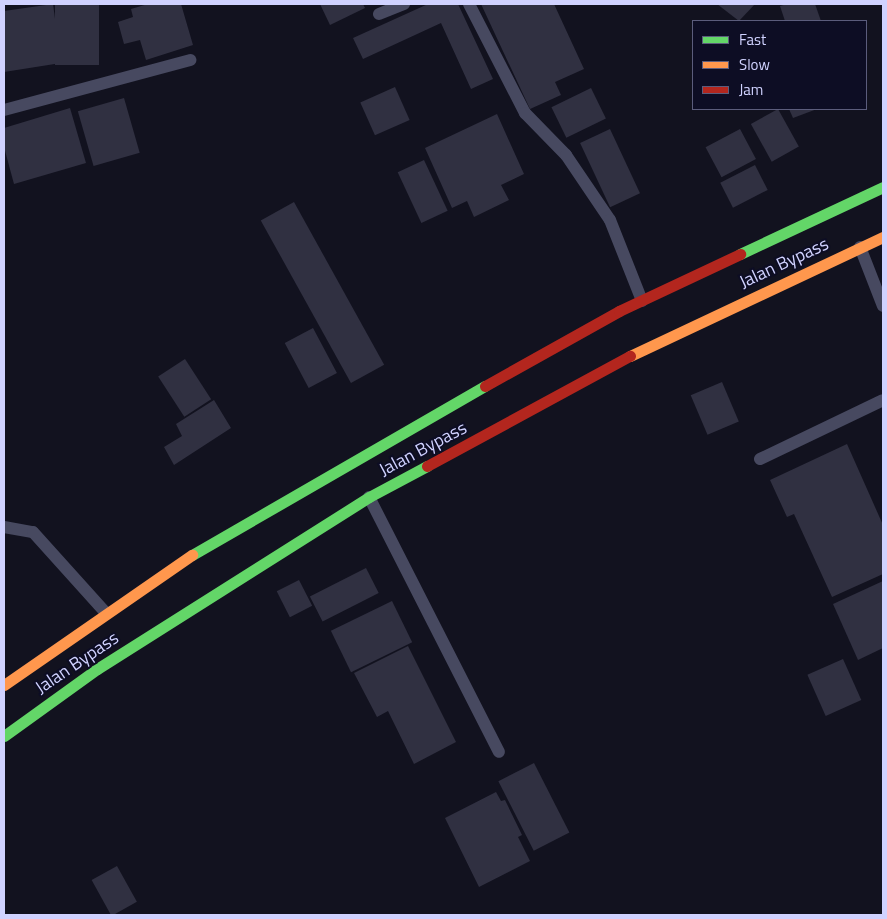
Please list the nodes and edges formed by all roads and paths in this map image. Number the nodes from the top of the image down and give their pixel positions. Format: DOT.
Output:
graph roads {
  1 [pos="404,4"];
  2 [pos="468,4"];
  3 [pos="379,14"];
  4 [pos="190,60"];
  5 [pos="4,110"];
  6 [pos="883,187"];
  7 [pos="883,237"];
  8 [pos="860,247"];
  9 [pos="642,301"];
  10 [pos="883,306"];
  11 [pos="883,400"];
  12 [pos="760,459"];
  13 [pos="370,498"];
  14 [pos="4,527"];
  15 [pos="105,612"];
  16 [pos="4,685"];
  17 [pos="4,736"];
  18 [pos="499,752"];
  1 -- 3 [label="lane"];
  2 -- 9 [label="lane"];
  4 -- 5 [label="lane"];
  6 -- 9 [label="highway, Jalan Bypass"];
  7 -- 8 [label="highway, Jalan Bypass"];
  8 -- 10 [label="lane"];
  8 -- 13 [label="highway, Jalan Bypass"];
  9 -- 15 [label="highway, Jalan Bypass"];
  11 -- 12 [label="lane"];
  13 -- 17 [label="highway, Jalan Bypass"];
  13 -- 18 [label="lane"];
  14 -- 15 [label="lane"];
  15 -- 16 [label="highway, Jalan Bypass"];
}
